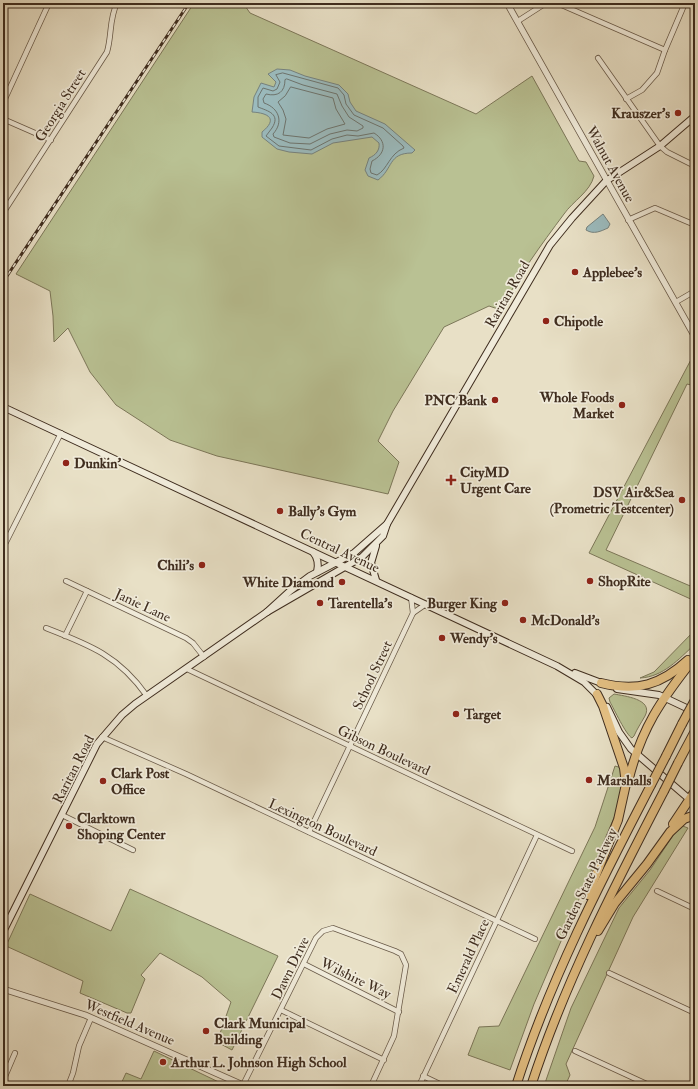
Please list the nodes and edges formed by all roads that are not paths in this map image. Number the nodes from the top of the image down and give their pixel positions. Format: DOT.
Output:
graph roads {
  1 [pos="49,3"];
  2 [pos="108,3"];
  3 [pos="507,3"];
  4 [pos="546,3"];
  5 [pos="557,3"];
  6 [pos="685,3"];
  7 [pos="116,5"];
  8 [pos="518,21"];
  9 [pos="665,50"];
  10 [pos="598,58"];
  11 [pos="626,99"];
  12 [pos="3,103"];
  13 [pos="695,116"];
  14 [pos="3,119"];
  15 [pos="51,140"];
  16 [pos="660,146"];
  17 [pos="695,166"];
  18 [pos="606,181"];
  19 [pos="3,213"];
  20 [pos="628,220"];
  21 [pos="695,225"];
  22 [pos="695,291"];
  23 [pos="676,302"];
  24 [pos="695,337"];
  25 [pos="3,407"];
  26 [pos="61,433"];
  27 [pos="387,524"];
  28 [pos="378,542"];
  29 [pos="3,548"];
  30 [pos="313,552"];
  31 [pos="336,562"];
  32 [pos="346,567"];
  33 [pos="317,572"];
  34 [pos="376,580"];
  35 [pos="66,581"];
  36 [pos="86,591"];
  37 [pos="411,597"];
  38 [pos="426,604"];
  39 [pos="267,612"];
  40 [pos="413,613"];
  41 [pos="46,628"];
  42 [pos="65,636"];
  43 [pos="695,656"];
  44 [pos="204,657"];
  45 [pos="557,666"];
  46 [pos="187,669"];
  47 [pos="601,683"];
  48 [pos="597,694"];
  49 [pos="147,696"];
  50 [pos="664,697"];
  51 [pos="695,700"];
  52 [pos="695,712"];
  53 [pos="695,731"];
  54 [pos="102,737"];
  55 [pos="350,746"];
  56 [pos="636,753"];
  57 [pos="695,791"];
  58 [pos="626,794"];
  59 [pos="692,801"];
  60 [pos="62,815"];
  61 [pos="695,815"];
  62 [pos="309,832"];
  63 [pos="537,835"];
  64 [pos="663,840"];
  65 [pos="133,850"];
  66 [pos="572,851"];
  67 [pos="658,891"];
  68 [pos="695,909"];
  69 [pos="497,920"];
  70 [pos="3,932"];
  71 [pos="534,939"];
  72 [pos="304,964"];
  73 [pos="609,973"];
  74 [pos="558,974"];
  75 [pos="572,977"];
  76 [pos="3,989"];
  77 [pos="281,1010"];
  78 [pos="399,1012"];
  79 [pos="695,1013"];
  80 [pos="91,1018"];
  81 [pos="575,1051"];
  82 [pos="15,1053"];
  83 [pos="384,1060"];
  84 [pos="423,1076"];
  85 [pos="3,1080"];
  86 [pos="68,1086"];
  87 [pos="244,1086"];
  88 [pos="371,1086"];
  89 [pos="419,1086"];
  90 [pos="444,1086"];
  91 [pos="516,1086"];
  92 [pos="531,1086"];
  93 [pos="651,1086"];
  1 -- 12 [label="street"];
  2 -- 7 [label="street"];
  3 -- 8 [label="street, Walnut Avenue"];
  4 -- 8 [label="street"];
  5 -- 9 [label="street"];
  6 -- 9 [label="street"];
  7 -- 15 [label="street, Georgia Street"];
  8 -- 18 [label="street, Walnut Avenue"];
  9 -- 11 [label="street"];
  10 -- 11 [label="street"];
  11 -- 16 [label="street"];
  13 -- 16 [label="main road, Raritan Road"];
  14 -- 15 [label="street"];
  15 -- 19 [label="street, Georgia Street"];
  16 -- 17 [label="street"];
  16 -- 18 [label="main road, Raritan Road"];
  18 -- 20 [label="street, Walnut Avenue"];
  18 -- 27 [label="main road, Raritan Road"];
  20 -- 21 [label="street"];
  20 -- 23 [label="street, Walnut Avenue"];
  22 -- 23 [label="street"];
  23 -- 24 [label="street, Walnut Avenue"];
  25 -- 26 [label="main road, Central Avenue"];
  26 -- 29 [label="street"];
  26 -- 30 [label="main road, Central Avenue"];
  27 -- 28 [label="main road, Raritan Road"];
  27 -- 31 [label="main road, Raritan Road"];
  28 -- 32 [label="main road, Raritan Road"];
  28 -- 34 [label="main road"];
  30 -- 31 [label="main road, Central Avenue"];
  30 -- 33 [label="main road"];
  31 -- 32 [label="main road, Central Avenue"];
  31 -- 33 [label="main road, Raritan Road"];
  32 -- 34 [label="main road, Central Avenue"];
  32 -- 39 [label="main road, Raritan Road"];
  33 -- 39 [label="main road, Raritan Road"];
  34 -- 37 [label="main road, Central Avenue"];
  35 -- 36 [label="street, Janie Lane"];
  36 -- 42 [label="street"];
  36 -- 44 [label="street, Janie Lane"];
  37 -- 38 [label="main road, Central Avenue"];
  37 -- 40 [label="street"];
  38 -- 40 [label="street, School Street"];
  38 -- 45 [label="main road, Central Avenue"];
  39 -- 44 [label="main road, Raritan Road"];
  40 -- 55 [label="street, School Street"];
  41 -- 42 [label="street"];
  42 -- 49 [label="street"];
  43 -- 47 [label="highway"];
  43 -- 50 [label="highway"];
  44 -- 46 [label="main road, Raritan Road"];
  45 -- 47 [label="main road, Central Avenue"];
  45 -- 48 [label="main road, Central Avenue"];
  46 -- 49 [label="main road, Raritan Road"];
  46 -- 55 [label="street, Gibson Boulevard"];
  47 -- 50 [label="main road, Central Avenue"];
  48 -- 56 [label="main road, Central Avenue"];
  48 -- 58 [label="highway"];
  49 -- 54 [label="main road, Raritan Road"];
  50 -- 52 [label="main road, Central Avenue"];
  50 -- 56 [label="highway"];
  51 -- 74 [label="highway, Garden State Parkway, bridge"];
  53 -- 75 [label="highway, Garden State Parkway, bridge"];
  54 -- 60 [label="main road, Raritan Road"];
  54 -- 62 [label="street, Lexington Boulevard"];
  55 -- 62 [label="street, School Street"];
  55 -- 63 [label="street, Gibson Boulevard"];
  56 -- 58 [label="highway"];
  56 -- 59 [label="main road, Central Avenue"];
  57 -- 59 [label="highway"];
  58 -- 74 [label="highway"];
  59 -- 64 [label="highway"];
  60 -- 65 [label="street"];
  60 -- 70 [label="main road, Raritan Road"];
  61 -- 64 [label="highway"];
  62 -- 69 [label="street, Lexington Boulevard"];
  63 -- 66 [label="street, Gibson Boulevard"];
  63 -- 69 [label="street, Emerald Place"];
  64 -- 75 [label="highway"];
  67 -- 68 [label="street"];
  69 -- 71 [label="street, Lexington Boulevard"];
  69 -- 84 [label="street, Emerald Place"];
  72 -- 77 [label="street, Dawn Drive"];
  72 -- 78 [label="street, Wilshire Way"];
  72 -- 78 [label="street, Dawn Drive"];
  73 -- 79 [label="street"];
  74 -- 91 [label="highway, Garden State Parkway"];
  75 -- 92 [label="highway, Garden State Parkway"];
  76 -- 80 [label="street, Westfield Avenue"];
  77 -- 83 [label="street"];
  77 -- 87 [label="street, Dawn Drive"];
  78 -- 83 [label="street, Dawn Drive"];
  80 -- 86 [label="street"];
  80 -- 87 [label="street, Westfield Avenue"];
  81 -- 93 [label="street"];
  82 -- 85 [label="street"];
  83 -- 88 [label="street, Dawn Drive"];
  84 -- 89 [label="street, Emerald Place"];
  84 -- 90 [label="street"];
}
